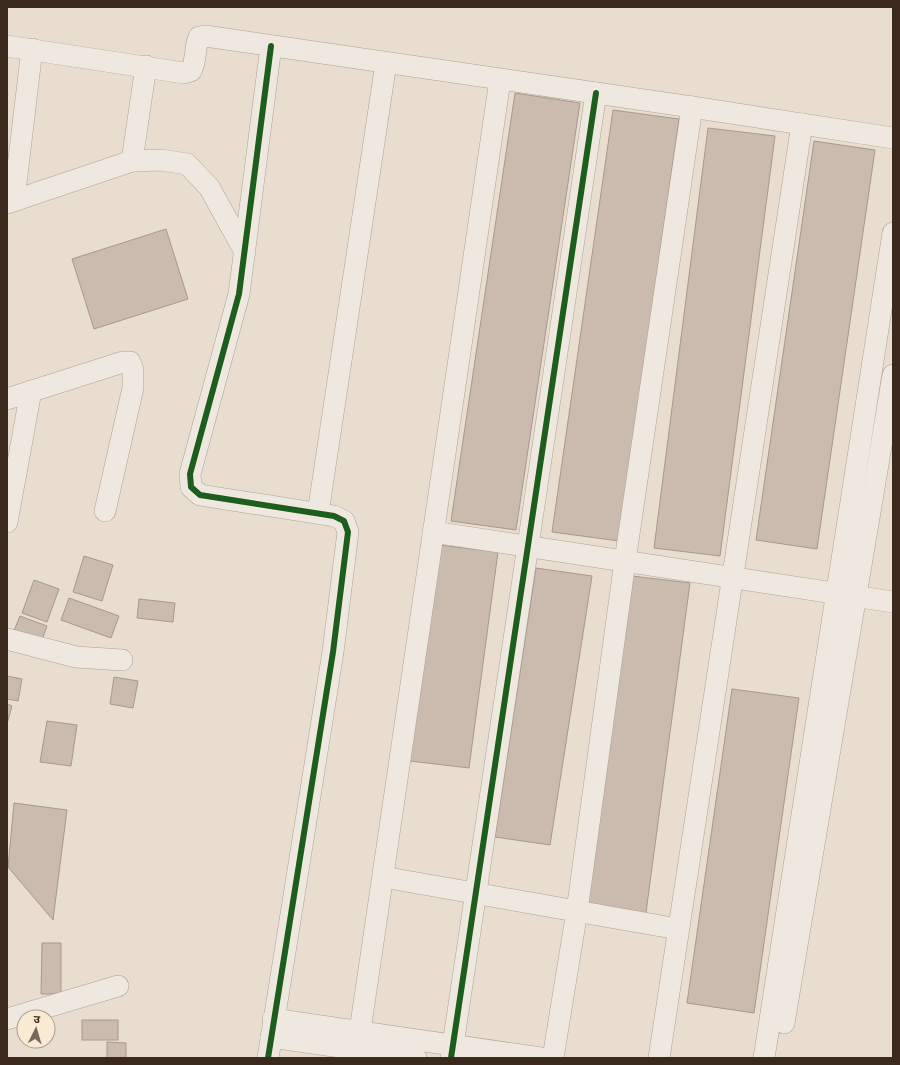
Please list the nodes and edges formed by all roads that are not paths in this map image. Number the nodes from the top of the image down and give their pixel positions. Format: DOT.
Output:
graph roads {
  1 [pos="7,46"];
  2 [pos="271,46"];
  3 [pos="32,49"];
  4 [pos="386,63"];
  5 [pos="146,66"];
  6 [pos="500,80"];
  7 [pos="596,93"];
  8 [pos="692,107"];
  9 [pos="802,124"];
  10 [pos="893,138"];
  11 [pos="132,161"];
  12 [pos="11,202"];
  13 [pos="893,233"];
  14 [pos="245,252"];
  15 [pos="893,375"];
  16 [pos="31,391"];
  17 [pos="7,399"];
  18 [pos="105,511"];
  19 [pos="318,513"];
  20 [pos="7,522"];
  21 [pos="433,532"];
  22 [pos="528,546"];
  23 [pos="625,561"];
  24 [pos="732,577"];
  25 [pos="847,595"];
  26 [pos="893,602"];
  27 [pos="7,639"];
  28 [pos="122,660"];
  29 [pos="383,877"];
  30 [pos="476,894"];
  31 [pos="577,911"];
  32 [pos="678,929"];
  33 [pos="118,986"];
  34 [pos="7,1019"];
  35 [pos="272,1028"];
  36 [pos="358,1046"];
  37 [pos="452,1052"];
  38 [pos="268,1058"];
  39 [pos="416,1058"];
  40 [pos="541,1058"];
  41 [pos="553,1058"];
  42 [pos="658,1058"];
  43 [pos="764,1058"];
  44 [pos="778,1058"];
  1 -- 3 [label="street"];
  2 -- 4 [label="street"];
  2 -- 5 [label="street"];
  2 -- 14 [label="street"];
  3 -- 5 [label="street"];
  3 -- 12 [label="street"];
  4 -- 6 [label="street"];
  4 -- 19 [label="street"];
  5 -- 11 [label="street"];
  6 -- 7 [label="street"];
  6 -- 21 [label="street"];
  7 -- 8 [label="street"];
  7 -- 22 [label="street"];
  8 -- 9 [label="street"];
  8 -- 23 [label="street"];
  9 -- 10 [label="street"];
  9 -- 24 [label="street"];
  11 -- 12 [label="street"];
  11 -- 14 [label="street"];
  13 -- 25 [label="street"];
  14 -- 19 [label="street"];
  15 -- 25 [label="street"];
  16 -- 17 [label="street"];
  16 -- 18 [label="street"];
  16 -- 20 [label="street"];
  19 -- 35 [label="street"];
  21 -- 22 [label="street"];
  21 -- 29 [label="street"];
  22 -- 23 [label="street"];
  22 -- 30 [label="street"];
  23 -- 24 [label="street"];
  23 -- 31 [label="street"];
  24 -- 25 [label="street"];
  24 -- 32 [label="street"];
  25 -- 26 [label="street"];
  25 -- 43 [label="street"];
  25 -- 44 [label="street"];
  27 -- 28 [label="street"];
  29 -- 30 [label="street"];
  29 -- 36 [label="street"];
  30 -- 31 [label="street"];
  30 -- 37 [label="street"];
  31 -- 32 [label="street"];
  31 -- 41 [label="street"];
  32 -- 42 [label="street"];
  33 -- 34 [label="street"];
  35 -- 36 [label="street"];
  35 -- 38 [label="street"];
  36 -- 37 [label="street"];
  36 -- 39 [label="street"];
  37 -- 40 [label="street"];
}
